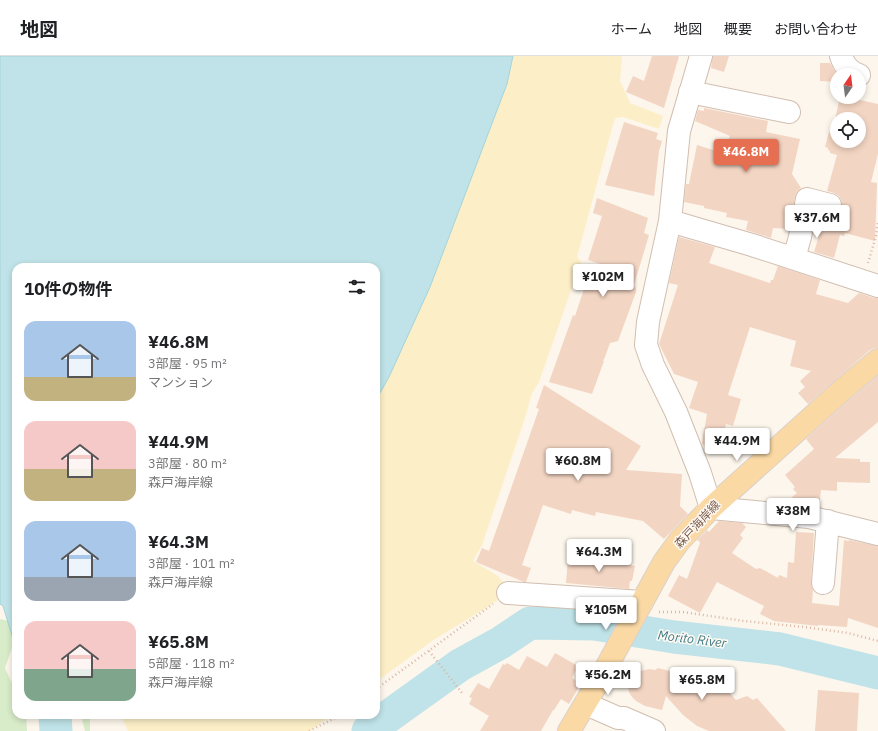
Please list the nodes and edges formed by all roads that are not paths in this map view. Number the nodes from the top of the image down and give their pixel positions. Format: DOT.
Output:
graph roads {
  1 [pos="702,56"];
  2 [pos="840,56"];
  3 [pos="848,68"];
  4 [pos="690,92"];
  5 [pos="789,112"];
  6 [pos="830,205"];
  7 [pos="670,221"];
  8 [pos="794,258"];
  9 [pos="871,283"];
  10 [pos="878,360"];
  11 [pos="711,508"];
  12 [pos="828,521"];
  13 [pos="878,534"];
  14 [pos="823,583"];
  15 [pos="508,593"];
  16 [pos="651,604"];
  17 [pos="593,691"];
  18 [pos="569,731"];
  19 [pos="654,731"];
  1 -- 4 [label="street"];
  2 -- 3 [label="street"];
  4 -- 5 [label="street"];
  4 -- 7 [label="street"];
  6 -- 8 [label="street"];
  7 -- 8 [label="street"];
  7 -- 11 [label="street"];
  8 -- 9 [label="street"];
  10 -- 11 [label="main road, 森戸海岸線"];
  11 -- 12 [label="street"];
  11 -- 16 [label="main road, 森戸海岸線"];
  12 -- 13 [label="street"];
  12 -- 14 [label="street"];
  15 -- 16 [label="street"];
  16 -- 17 [label="main road, 森戸海岸線"];
  17 -- 18 [label="main road, 森戸海岸線"];
  17 -- 19 [label="street"];
}
